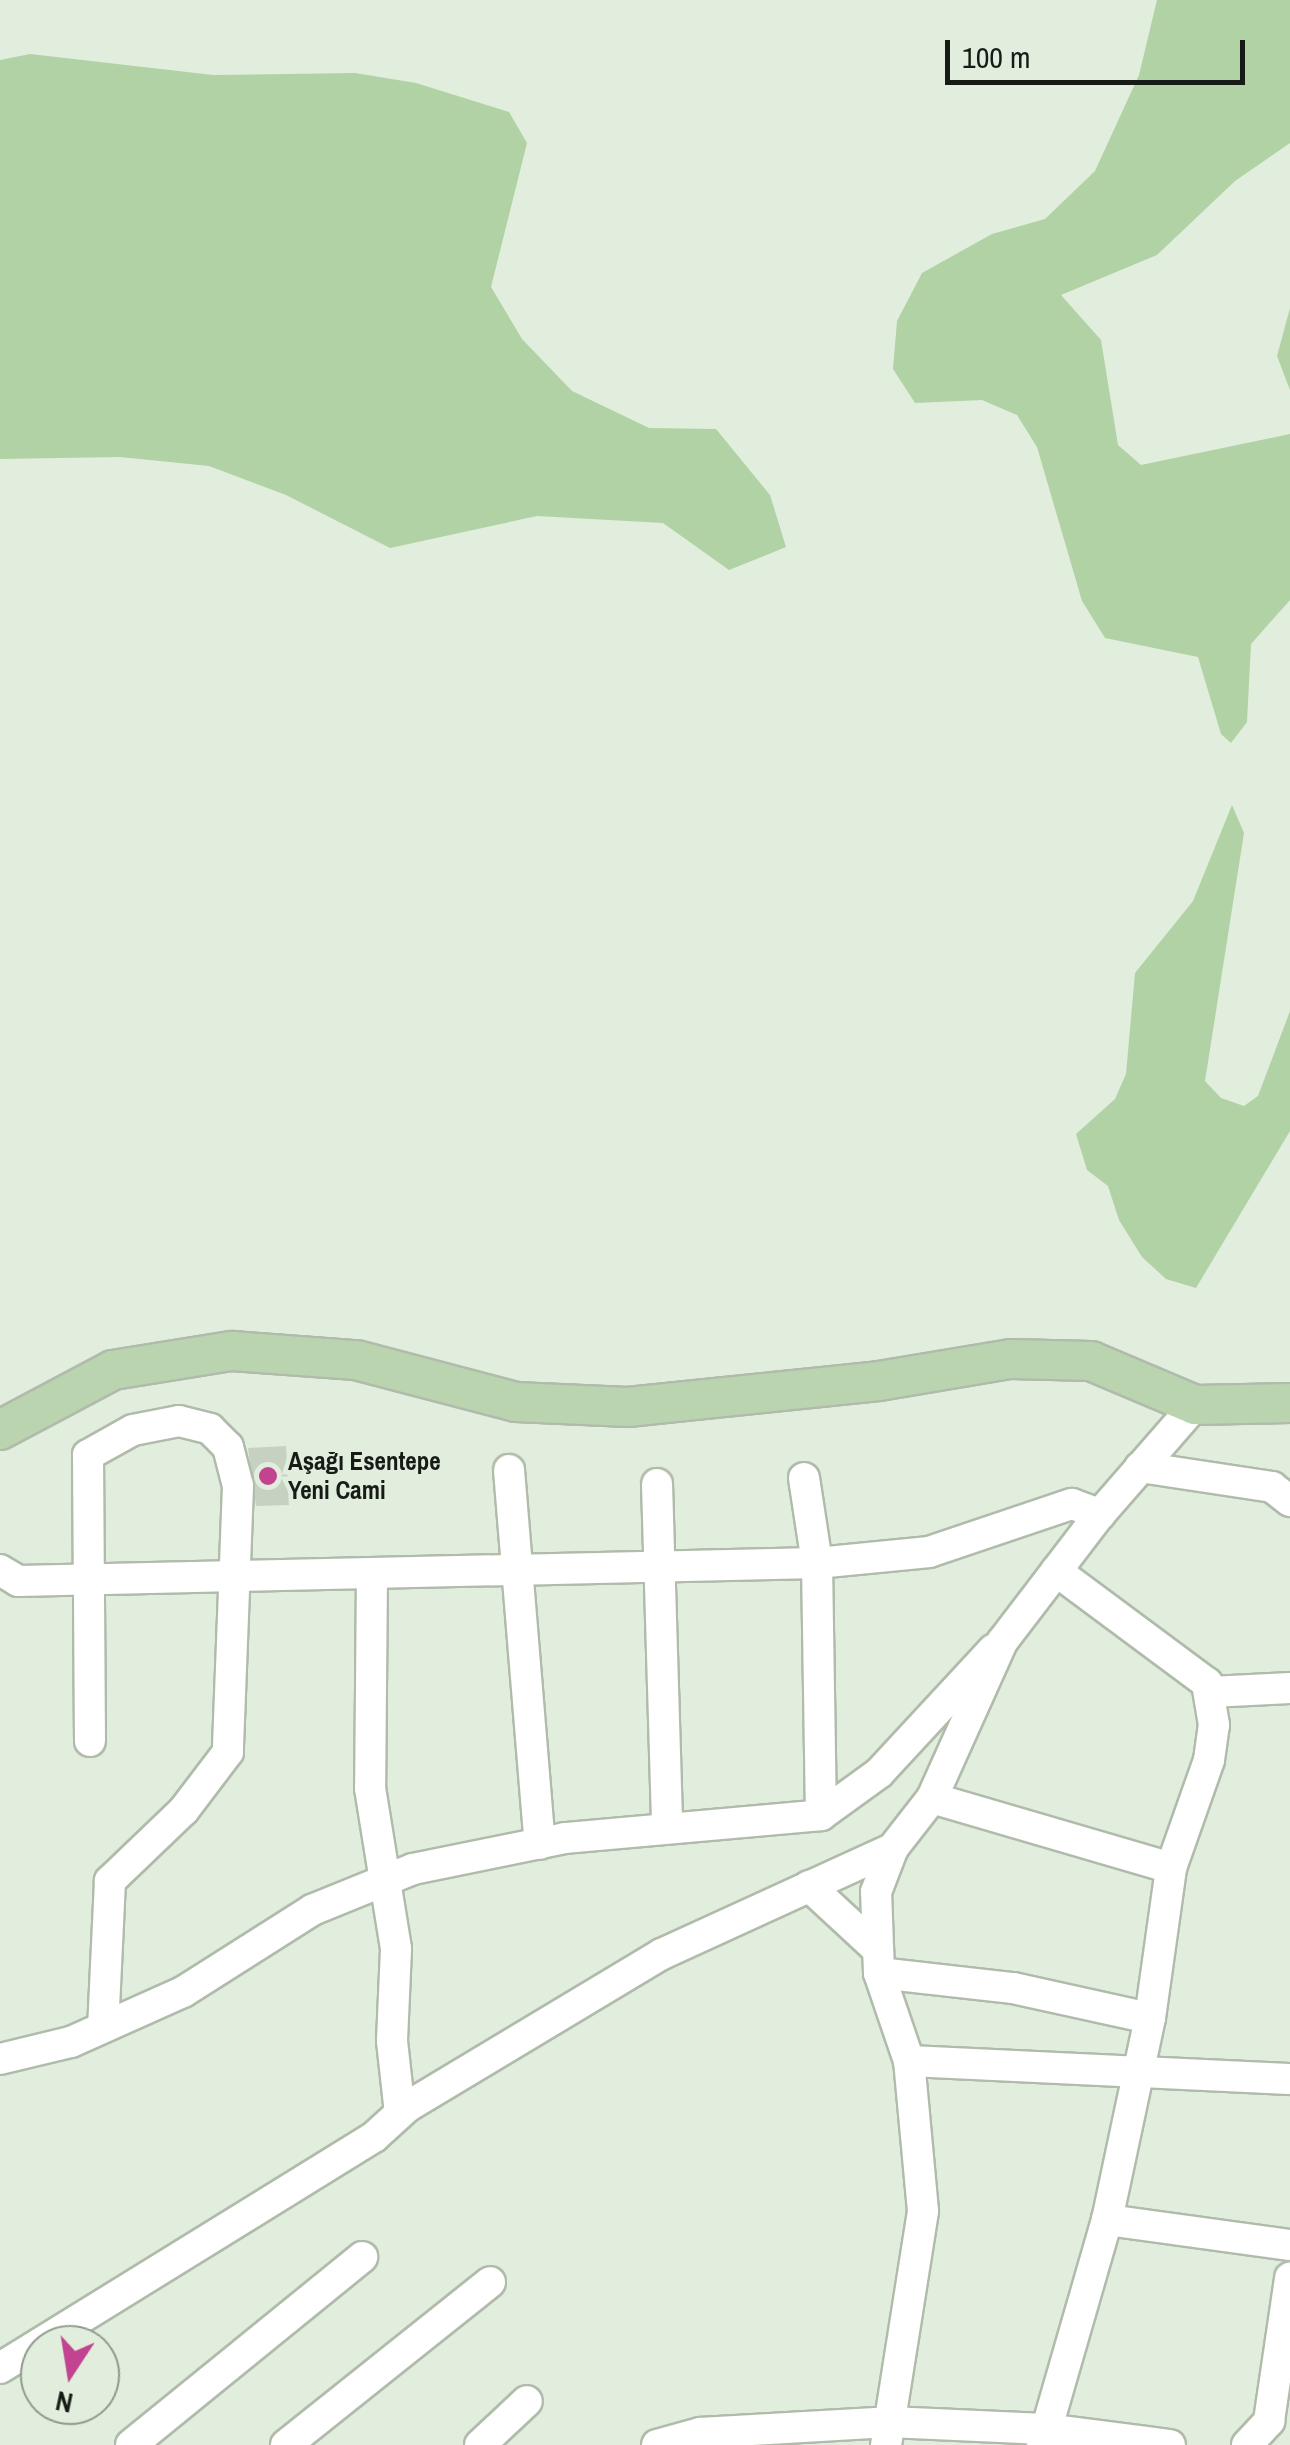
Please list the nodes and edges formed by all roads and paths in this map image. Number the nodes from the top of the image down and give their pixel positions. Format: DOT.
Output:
graph roads {
  1 [pos="1290,1403"];
  2 [pos="1195,1405"];
  3 [pos="0,1430"];
  4 [pos="1140,1467"];
  5 [pos="509,1470"];
  6 [pos="804,1478"];
  7 [pos="658,1484"];
  8 [pos="1290,1501"];
  9 [pos="1100,1514"];
  10 [pos="816,1564"];
  11 [pos="662,1567"];
  12 [pos="0,1570"];
  13 [pos="520,1570"];
  14 [pos="1056,1571"];
  15 [pos="372,1573"];
  16 [pos="232,1576"];
  17 [pos="86,1579"];
  18 [pos="1002,1642"];
  19 [pos="1290,1688"];
  20 [pos="1210,1692"];
  21 [pos="90,1741"];
  22 [pos="932,1798"];
  23 [pos="820,1815"];
  24 [pos="667,1825"];
  25 [pos="540,1844"];
  26 [pos="892,1848"];
  27 [pos="1171,1868"];
  28 [pos="386,1880"];
  29 [pos="809,1886"];
  30 [pos="879,1962"];
  31 [pos="1150,2018"];
  32 [pos="104,2028"];
  33 [pos="0,2059"];
  34 [pos="909,2061"];
  35 [pos="1140,2072"];
  36 [pos="1290,2079"];
  37 [pos="400,2113"];
  38 [pos="1106,2220"];
  39 [pos="1290,2245"];
  40 [pos="362,2257"];
  41 [pos="1290,2278"];
  42 [pos="490,2282"];
  43 [pos="0,2368"];
  44 [pos="527,2401"];
  45 [pos="887,2434"];
  46 [pos="1044,2437"];
  47 [pos="132,2445"];
  48 [pos="286,2445"];
  49 [pos="480,2445"];
  50 [pos="658,2445"];
  51 [pos="1170,2445"];
  52 [pos="1247,2445"];
  1 -- 2 [label="main road"];
  2 -- 3 [label="main road"];
  2 -- 4 [label="street"];
  4 -- 8 [label="street"];
  4 -- 9 [label="street"];
  5 -- 13 [label="street"];
  6 -- 10 [label="street"];
  7 -- 11 [label="street"];
  9 -- 10 [label="street"];
  9 -- 14 [label="street"];
  10 -- 11 [label="street"];
  10 -- 23 [label="street"];
  11 -- 13 [label="street"];
  11 -- 24 [label="street"];
  12 -- 17 [label="street"];
  13 -- 15 [label="street"];
  13 -- 25 [label="street"];
  14 -- 18 [label="street"];
  14 -- 20 [label="street"];
  15 -- 16 [label="street"];
  15 -- 28 [label="street"];
  16 -- 17 [label="street"];
  16 -- 17 [label="street"];
  16 -- 32 [label="street"];
  17 -- 21 [label="street"];
  18 -- 22 [label="street"];
  18 -- 23 [label="street"];
  19 -- 20 [label="street"];
  20 -- 27 [label="street"];
  22 -- 26 [label="street"];
  22 -- 27 [label="street"];
  23 -- 24 [label="street"];
  24 -- 25 [label="street"];
  25 -- 28 [label="street"];
  26 -- 29 [label="street"];
  26 -- 30 [label="street"];
  27 -- 31 [label="street"];
  28 -- 32 [label="street"];
  28 -- 37 [label="street"];
  29 -- 30 [label="street"];
  29 -- 37 [label="street"];
  30 -- 31 [label="street"];
  30 -- 34 [label="street"];
  31 -- 35 [label="street"];
  32 -- 33 [label="street"];
  34 -- 35 [label="street"];
  34 -- 45 [label="street"];
  35 -- 36 [label="street"];
  35 -- 38 [label="street"];
  37 -- 43 [label="street"];
  38 -- 39 [label="street"];
  38 -- 46 [label="street"];
  40 -- 47 [label="street"];
  41 -- 52 [label="street"];
  42 -- 48 [label="street"];
  44 -- 49 [label="street"];
  45 -- 46 [label="street"];
  45 -- 50 [label="street"];
  46 -- 51 [label="street"];
}
